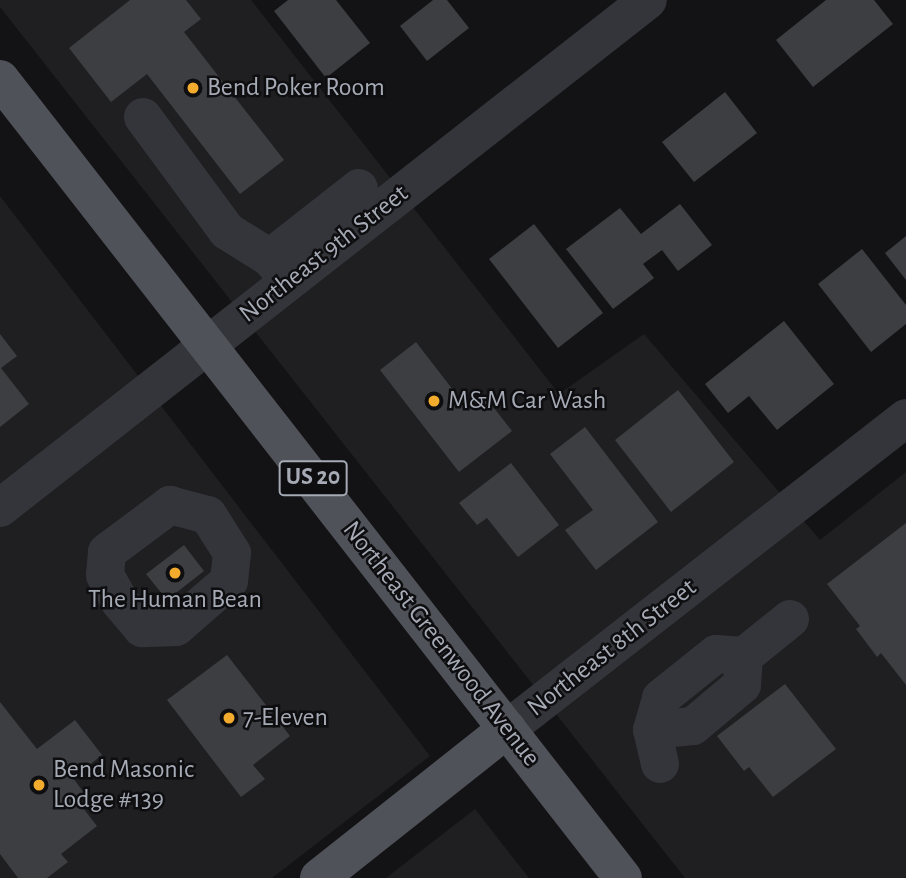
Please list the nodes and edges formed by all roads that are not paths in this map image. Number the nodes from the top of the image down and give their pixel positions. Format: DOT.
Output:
graph roads {
  1 [pos="648,0"];
  2 [pos="0,79"];
  3 [pos="144,117"];
  4 [pos="359,188"];
  5 [pos="280,270"];
  6 [pos="208,346"];
  7 [pos="906,418"];
  8 [pos="0,508"];
  9 [pos="790,619"];
  10 [pos="507,729"];
  11 [pos="656,747"];
  12 [pos="319,878"];
  13 [pos="623,878"];
  1 -- 5 [label="street, Northeast 9th Street"];
  2 -- 6 [label="main road, Northeast Greenwood Avenue / US 20"];
  3 -- 5 [label="street"];
  4 -- 5 [label="street"];
  5 -- 6 [label="street, Northeast 9th Street"];
  6 -- 8 [label="street, Northeast 9th Street"];
  6 -- 10 [label="main road, Northeast Greenwood Avenue / US 20"];
  7 -- 10 [label="street, Northeast 8th Street"];
  9 -- 11 [label="street"];
  10 -- 12 [label="main road, Northeast 8th Street"];
  10 -- 13 [label="main road, Northeast Greenwood Avenue / US 20"];
}
